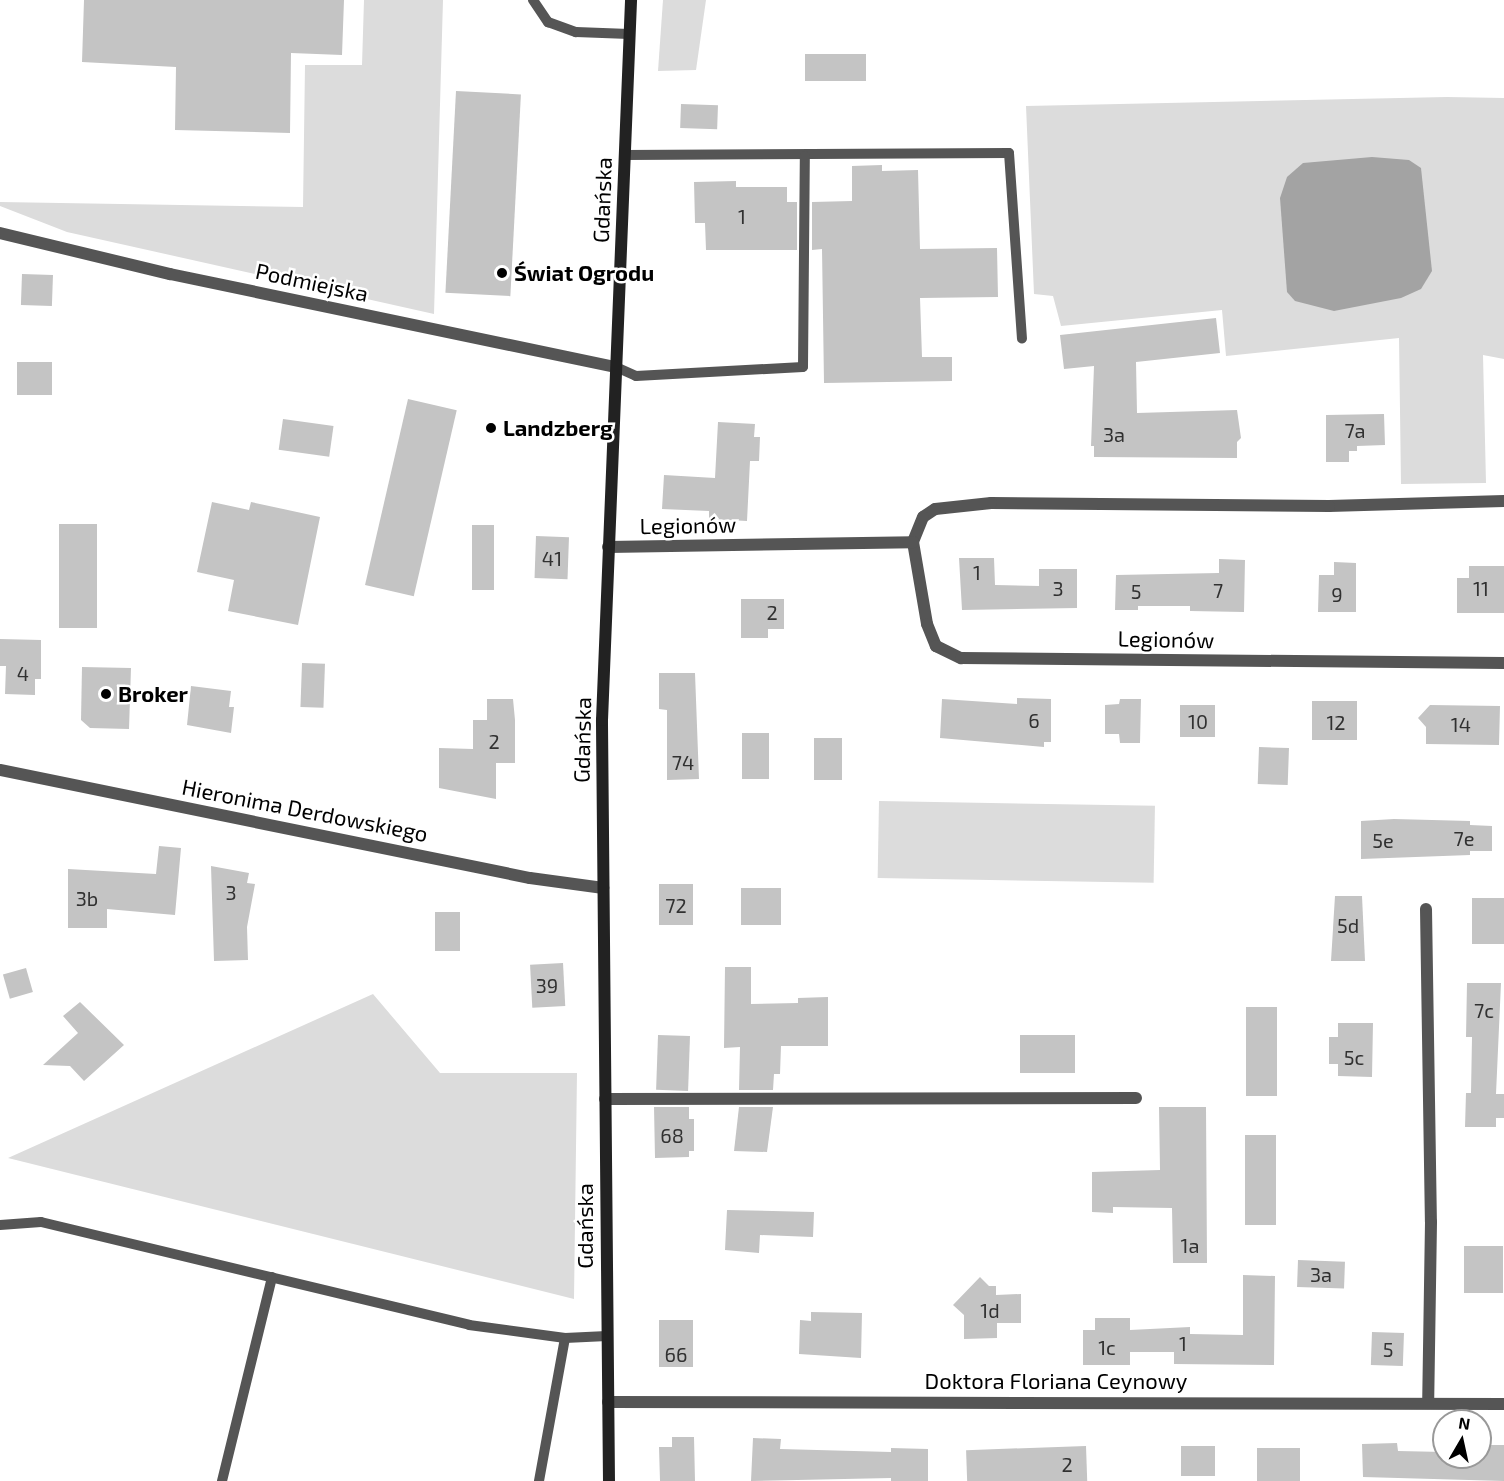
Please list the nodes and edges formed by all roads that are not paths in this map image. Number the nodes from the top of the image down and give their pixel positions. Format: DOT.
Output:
graph roads {
  1 [pos="533,0"];
  2 [pos="631,0"];
  3 [pos="629,33"];
  4 [pos="624,155"];
  5 [pos="805,156"];
  6 [pos="0,234"];
  7 [pos="1022,339"];
  8 [pos="616,368"];
  9 [pos="1504,501"];
  10 [pos="913,542"];
  11 [pos="609,547"];
  12 [pos="1504,663"];
  13 [pos="0,770"];
  14 [pos="603,888"];
  15 [pos="1426,909"];
  16 [pos="1136,1098"];
  17 [pos="605,1099"];
  18 [pos="0,1225"];
  19 [pos="272,1277"];
  20 [pos="607,1336"];
  21 [pos="565,1338"];
  22 [pos="608,1401"];
  23 [pos="1428,1404"];
  24 [pos="1504,1404"];
  25 [pos="222,1481"];
  26 [pos="539,1481"];
  27 [pos="609,1481"];
  1 -- 3 [label="lane"];
  2 -- 3 [label="main road, Gdańska"];
  3 -- 4 [label="main road, Gdańska"];
  4 -- 5 [label="lane"];
  4 -- 8 [label="main road, Gdańska"];
  5 -- 7 [label="lane"];
  5 -- 8 [label="lane"];
  6 -- 8 [label="street, Podmiejska"];
  8 -- 11 [label="main road, Gdańska"];
  9 -- 10 [label="street"];
  10 -- 11 [label="street, Legionów"];
  10 -- 12 [label="street, Legionów"];
  11 -- 14 [label="main road, Gdańska"];
  13 -- 14 [label="street, Hieronima Derdowskiego"];
  14 -- 17 [label="main road, Gdańska"];
  15 -- 23 [label="street"];
  16 -- 17 [label="street"];
  17 -- 20 [label="main road, Gdańska"];
  18 -- 19 [label="lane"];
  19 -- 21 [label="lane"];
  19 -- 25 [label="lane"];
  20 -- 21 [label="lane"];
  20 -- 22 [label="main road, Gdańska"];
  21 -- 26 [label="lane"];
  22 -- 23 [label="street, Doktora Floriana Ceynowy"];
  22 -- 27 [label="main road, Gdańska"];
  23 -- 24 [label="street, Doktora Floriana Ceynowy"];
}
